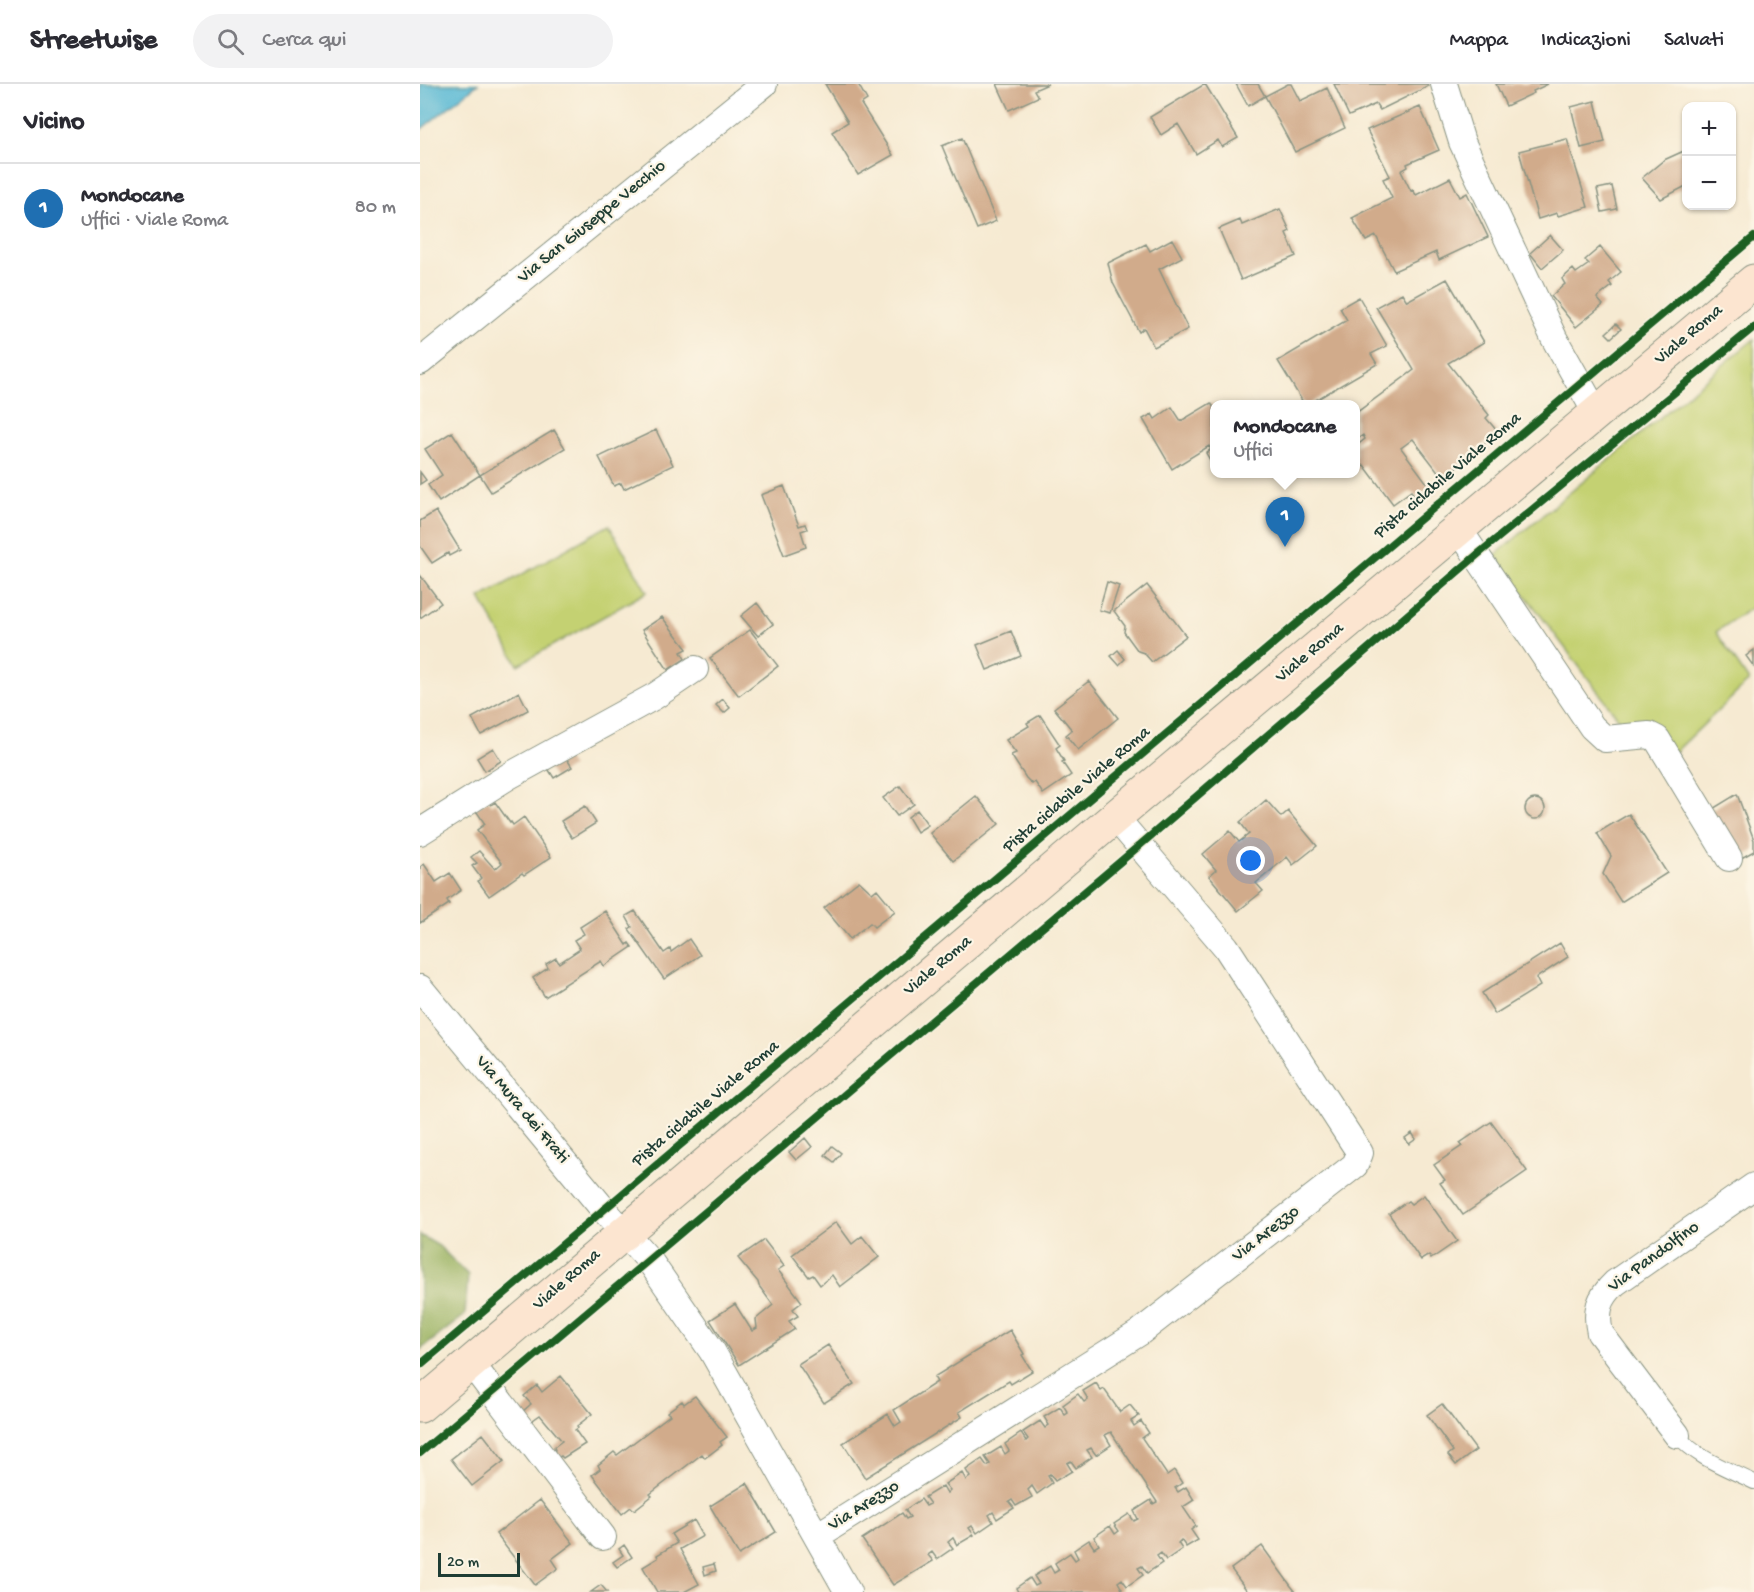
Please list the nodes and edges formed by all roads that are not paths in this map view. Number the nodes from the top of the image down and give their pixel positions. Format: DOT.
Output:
graph roads {
  1 [pos="764,84"];
  2 [pos="1444,84"];
  3 [pos="1754,281"];
  4 [pos="420,362"];
  5 [pos="1596,413"];
  6 [pos="1458,528"];
  7 [pos="695,669"];
  8 [pos="1115,817"];
  9 [pos="420,832"];
  10 [pos="1729,858"];
  11 [pos="420,988"];
  12 [pos="1754,1186"];
  13 [pos="624,1232"];
  14 [pos="471,1363"];
  15 [pos="420,1406"];
  16 [pos="1677,1435"];
  17 [pos="1754,1482"];
  18 [pos="817,1536"];
  19 [pos="603,1538"];
  20 [pos="848,1592"];
  1 -- 4 [label="street, Via San Giuseppe Vecchio"];
  2 -- 5 [label="street"];
  3 -- 5 [label="main road, Viale Roma"];
  5 -- 6 [label="main road, Viale Roma"];
  6 -- 8 [label="main road, Viale Roma"];
  6 -- 10 [label="street"];
  7 -- 9 [label="street"];
  8 -- 13 [label="main road, Viale Roma"];
  8 -- 18 [label="street, Via Arezzo"];
  11 -- 13 [label="street, Via Mura dei Frati"];
  12 -- 16 [label="street, Via Pandolfino"];
  13 -- 14 [label="main road, Viale Roma"];
  13 -- 18 [label="street, Via Arezzo"];
  14 -- 15 [label="main road, Viale Roma"];
  14 -- 19 [label="street"];
  16 -- 17 [label="lane"];
  18 -- 20 [label="street, Via Arezzo"];
}
